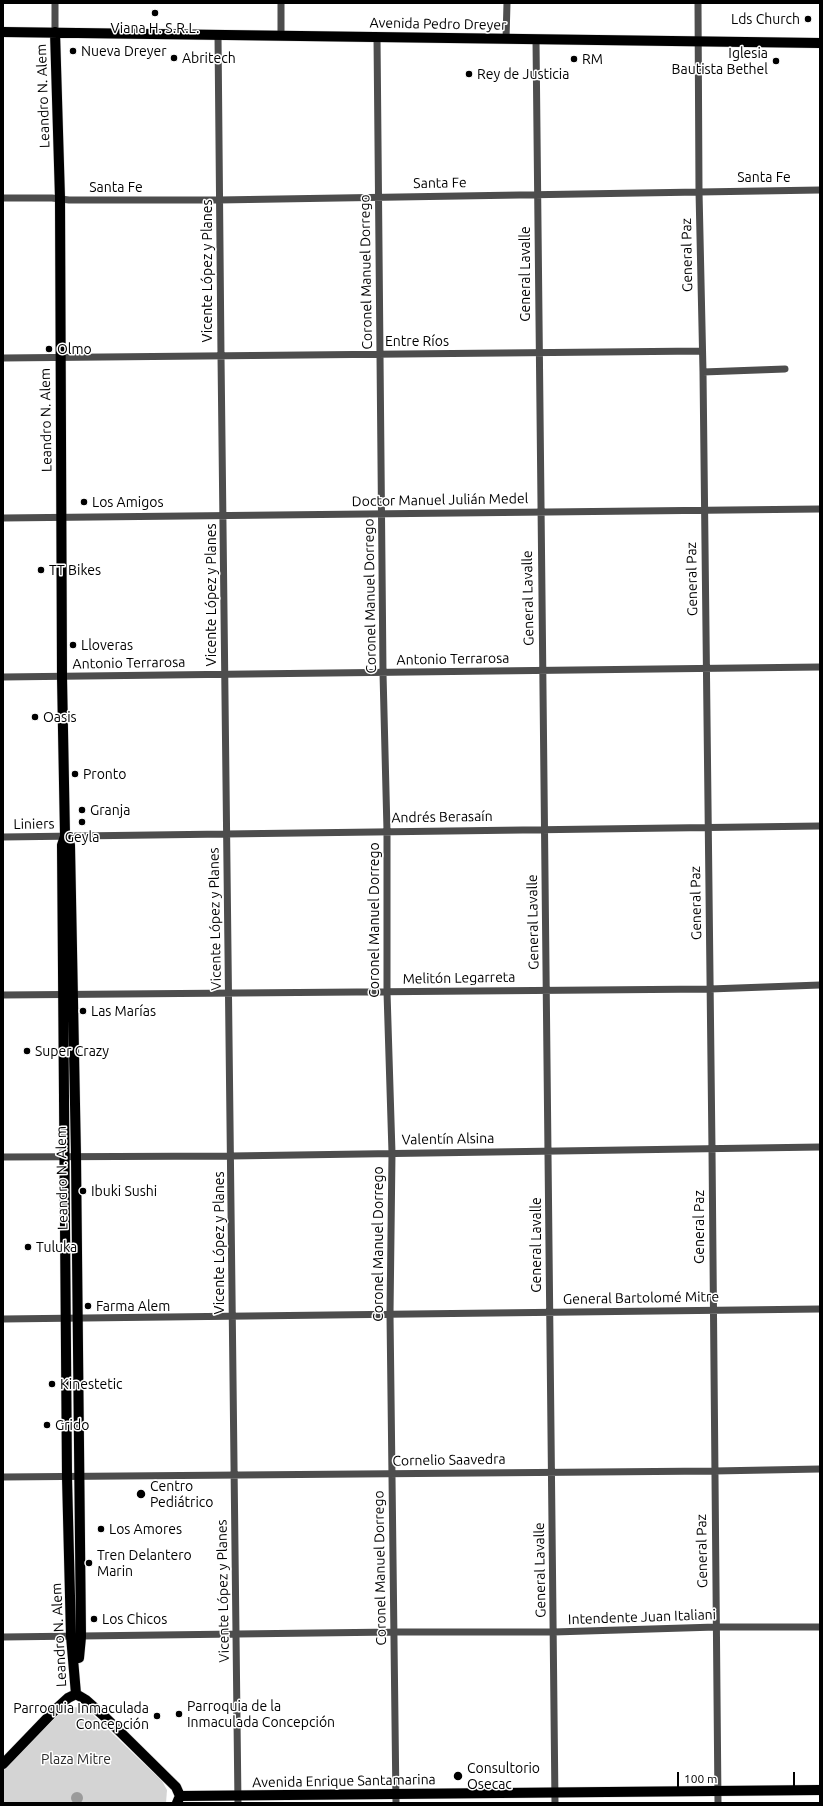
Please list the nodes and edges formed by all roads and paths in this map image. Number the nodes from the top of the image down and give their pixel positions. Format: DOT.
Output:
graph roads {
  1 [pos="55,3"];
  2 [pos="281,3"];
  3 [pos="507,3"];
  4 [pos="698,3"];
  5 [pos="3,32"];
  6 [pos="55,32"];
  7 [pos="218,35"];
  8 [pos="281,35"];
  9 [pos="377,37"];
  10 [pos="506,39"];
  11 [pos="536,40"];
  12 [pos="697,42"];
  13 [pos="820,43"];
  14 [pos="820,190"];
  15 [pos="699,191"];
  16 [pos="538,194"];
  17 [pos="378,197"];
  18 [pos="3,198"];
  19 [pos="60,198"];
  20 [pos="219,200"];
  21 [pos="702,351"];
  22 [pos="539,353"];
  23 [pos="380,354"];
  24 [pos="221,356"];
  25 [pos="3,358"];
  26 [pos="60,358"];
  27 [pos="785,369"];
  28 [pos="702,372"];
  29 [pos="820,509"];
  30 [pos="704,511"];
  31 [pos="540,512"];
  32 [pos="382,514"];
  33 [pos="224,517"];
  34 [pos="3,518"];
  35 [pos="61,518"];
  36 [pos="820,667"];
  37 [pos="706,668"];
  38 [pos="542,670"];
  39 [pos="384,673"];
  40 [pos="224,676"];
  41 [pos="3,677"];
  42 [pos="62,677"];
  43 [pos="820,826"];
  44 [pos="708,827"];
  45 [pos="543,829"];
  46 [pos="387,831"];
  47 [pos="227,834"];
  48 [pos="65,836"];
  49 [pos="3,837"];
  50 [pos="820,985"];
  51 [pos="710,988"];
  52 [pos="547,990"];
  53 [pos="229,992"];
  54 [pos="387,992"];
  55 [pos="62,994"];
  56 [pos="73,994"];
  57 [pos="3,995"];
  58 [pos="820,1147"];
  59 [pos="712,1150"];
  60 [pos="549,1151"];
  61 [pos="392,1153"];
  62 [pos="65,1156"];
  63 [pos="76,1156"];
  64 [pos="231,1156"];
  65 [pos="3,1157"];
  66 [pos="713,1310"];
  67 [pos="820,1310"];
  68 [pos="549,1312"];
  69 [pos="390,1314"];
  70 [pos="232,1316"];
  71 [pos="78,1317"];
  72 [pos="66,1318"];
  73 [pos="3,1319"];
  74 [pos="820,1469"];
  75 [pos="714,1471"];
  76 [pos="551,1472"];
  77 [pos="392,1473"];
  78 [pos="234,1475"];
  79 [pos="3,1477"];
  80 [pos="67,1477"];
  81 [pos="78,1477"];
  82 [pos="716,1627"];
  83 [pos="820,1627"];
  84 [pos="394,1632"];
  85 [pos="554,1632"];
  86 [pos="236,1634"];
  87 [pos="76,1636"];
  88 [pos="3,1637"];
  89 [pos="76,1694"];
  90 [pos="3,1764"];
  91 [pos="820,1790"];
  92 [pos="718,1792"];
  93 [pos="555,1798"];
  94 [pos="179,1799"];
  95 [pos="396,1799"];
  96 [pos="238,1800"];
  97 [pos="718,1803"];
  1 -- 6 [label="street, Leandro N. Alem"];
  2 -- 8 [label="street"];
  3 -- 10 [label="street"];
  4 -- 12 [label="street, General Paz"];
  5 -- 6 [label="main road, Avenida Pedro Dreyer"];
  6 -- 7 [label="main road, Avenida Pedro Dreyer"];
  6 -- 19 [label="main road, Leandro N. Alem"];
  7 -- 8 [label="main road, Avenida Pedro Dreyer"];
  7 -- 20 [label="street, Vicente López y Planes"];
  8 -- 9 [label="main road, Avenida Pedro Dreyer"];
  9 -- 10 [label="main road, Avenida Pedro Dreyer"];
  9 -- 17 [label="street, Coronel Manuel Dorrego"];
  10 -- 11 [label="main road, Avenida Pedro Dreyer"];
  11 -- 12 [label="main road, Avenida Pedro Dreyer"];
  11 -- 16 [label="street, General Lavalle"];
  12 -- 13 [label="main road, Avenida Pedro Dreyer"];
  12 -- 15 [label="street, General Paz"];
  14 -- 15 [label="street, Santa Fe"];
  15 -- 16 [label="street, Santa Fe"];
  15 -- 21 [label="street, General Paz"];
  16 -- 17 [label="street, Santa Fe"];
  16 -- 22 [label="street, General Lavalle"];
  17 -- 20 [label="street, Santa Fe"];
  17 -- 23 [label="street, Coronel Manuel Dorrego"];
  18 -- 19 [label="street, Santa Fe"];
  19 -- 20 [label="street, Santa Fe"];
  19 -- 26 [label="main road, Leandro N. Alem"];
  20 -- 24 [label="street, Vicente López y Planes"];
  21 -- 22 [label="street, Entre Ríos"];
  21 -- 28 [label="street, General Paz"];
  22 -- 23 [label="street, Entre Ríos"];
  22 -- 31 [label="street, General Lavalle"];
  23 -- 24 [label="street, Entre Ríos"];
  23 -- 32 [label="street, Coronel Manuel Dorrego"];
  24 -- 26 [label="street, Entre Ríos"];
  24 -- 33 [label="street, Vicente López y Planes"];
  25 -- 26 [label="street, Entre Ríos"];
  26 -- 35 [label="main road, Leandro N. Alem"];
  27 -- 28 [label="street"];
  28 -- 30 [label="street, General Paz"];
  29 -- 30 [label="street, Doctor Manuel Julián Medel"];
  30 -- 31 [label="street, Doctor Manuel Julián Medel"];
  30 -- 37 [label="street, General Paz"];
  31 -- 32 [label="street, Doctor Manuel Julián Medel"];
  31 -- 38 [label="street, General Lavalle"];
  32 -- 33 [label="street, Doctor Manuel Julián Medel"];
  32 -- 39 [label="street, Coronel Manuel Dorrego"];
  33 -- 35 [label="street, Doctor Manuel Julián Medel"];
  33 -- 40 [label="street, Vicente López y Planes"];
  34 -- 35 [label="street, Doctor Manuel Julián Medel"];
  35 -- 42 [label="main road, Leandro N. Alem"];
  36 -- 37 [label="street, Antonio Terrarosa"];
  37 -- 38 [label="street, Antonio Terrarosa"];
  37 -- 44 [label="street, General Paz"];
  38 -- 39 [label="street, Antonio Terrarosa"];
  38 -- 45 [label="street, General Lavalle"];
  39 -- 40 [label="street, Antonio Terrarosa"];
  39 -- 46 [label="street, Coronel Manuel Dorrego"];
  40 -- 42 [label="street, Antonio Terrarosa"];
  40 -- 47 [label="street, Vicente López y Planes"];
  41 -- 42 [label="street, Antonio Terrarosa"];
  42 -- 48 [label="main road, Leandro N. Alem"];
  43 -- 44 [label="street, Andrés Berasaín"];
  44 -- 45 [label="street, Andrés Berasaín"];
  44 -- 51 [label="street, General Paz"];
  45 -- 46 [label="street, Andrés Berasaín"];
  45 -- 52 [label="street, General Lavalle"];
  46 -- 47 [label="street, Andrés Berasaín"];
  46 -- 54 [label="street, Coronel Manuel Dorrego"];
  47 -- 48 [label="street, Andrés Berasaín"];
  47 -- 53 [label="street, Vicente López y Planes"];
  48 -- 49 [label="street, Liniers"];
  48 -- 55 [label="main road, Leandro N. Alem"];
  48 -- 56 [label="main road, Leandro N. Alem"];
  50 -- 51 [label="street, Melitón Legarreta"];
  51 -- 52 [label="street, Melitón Legarreta"];
  51 -- 59 [label="street, General Paz"];
  52 -- 54 [label="street, Melitón Legarreta"];
  52 -- 60 [label="street, General Lavalle"];
  53 -- 54 [label="street, Melitón Legarreta"];
  53 -- 56 [label="street, Melitón Legarreta"];
  53 -- 64 [label="street, Vicente López y Planes"];
  54 -- 61 [label="street, Coronel Manuel Dorrego"];
  55 -- 56 [label="street, Melitón Legarreta"];
  55 -- 57 [label="street, Melitón Legarreta"];
  55 -- 62 [label="main road, Leandro N. Alem"];
  56 -- 63 [label="main road, Leandro N. Alem"];
  58 -- 59 [label="street, Valentín Alsina"];
  59 -- 60 [label="street, Valentín Alsina"];
  59 -- 66 [label="street, General Paz"];
  60 -- 61 [label="street, Valentín Alsina"];
  60 -- 68 [label="street, General Lavalle"];
  61 -- 64 [label="street, Valentín Alsina"];
  61 -- 69 [label="street, Coronel Manuel Dorrego"];
  62 -- 63 [label="street, Valentín Alsina"];
  62 -- 65 [label="street, Valentín Alsina"];
  62 -- 72 [label="main road, Leandro N. Alem"];
  63 -- 64 [label="street, Valentín Alsina"];
  63 -- 71 [label="main road, Leandro N. Alem"];
  64 -- 70 [label="street, Vicente López y Planes"];
  66 -- 67 [label="street, General Bartolomé Mitre"];
  66 -- 68 [label="street, General Bartolomé Mitre"];
  66 -- 75 [label="street, General Paz"];
  68 -- 69 [label="street, General Bartolomé Mitre"];
  68 -- 76 [label="street, General Lavalle"];
  69 -- 70 [label="street, General Bartolomé Mitre"];
  69 -- 77 [label="street, Coronel Manuel Dorrego"];
  70 -- 71 [label="street, General Bartolomé Mitre"];
  70 -- 78 [label="street, Vicente López y Planes"];
  71 -- 72 [label="street, General Bartolomé Mitre"];
  71 -- 81 [label="main road, Leandro N. Alem"];
  72 -- 73 [label="street, General Bartolomé Mitre"];
  72 -- 80 [label="main road, Leandro N. Alem"];
  74 -- 75 [label="street, Cornelio Saavedra"];
  75 -- 76 [label="street, Cornelio Saavedra"];
  75 -- 82 [label="street, General Paz"];
  76 -- 77 [label="street, Cornelio Saavedra"];
  76 -- 85 [label="street, General Lavalle"];
  77 -- 78 [label="street, Cornelio Saavedra"];
  77 -- 84 [label="street, Coronel Manuel Dorrego"];
  78 -- 81 [label="street, Cornelio Saavedra"];
  78 -- 86 [label="street, Vicente López y Planes"];
  79 -- 80 [label="street, Cornelio Saavedra"];
  80 -- 81 [label="street, Cornelio Saavedra"];
  80 -- 87 [label="main road, Leandro N. Alem"];
  81 -- 87 [label="main road, Leandro N. Alem"];
  82 -- 83 [label="street, Intendente Juan Italiani"];
  82 -- 85 [label="street, Intendente Juan Italiani"];
  82 -- 92 [label="street, General Paz"];
  84 -- 85 [label="street, Intendente Juan Italiani"];
  84 -- 86 [label="street, Intendente Juan Italiani"];
  84 -- 95 [label="street, Coronel Manuel Dorrego"];
  85 -- 93 [label="street, General Lavalle"];
  86 -- 87 [label="street, Intendente Juan Italiani"];
  86 -- 96 [label="street, Vicente López y Planes"];
  87 -- 88 [label="street, Intendente Juan Italiani"];
  87 -- 89 [label="main road, Leandro N. Alem"];
  89 -- 90 [label="main road"];
  89 -- 94 [label="main road"];
  91 -- 92 [label="main road, Avenida Enrique Santamarina"];
  92 -- 93 [label="main road, Avenida Enrique Santamarina"];
  92 -- 97 [label="street, General Paz"];
  93 -- 95 [label="main road, Avenida Enrique Santamarina"];
  94 -- 96 [label="main road, Avenida Enrique Santamarina"];
  95 -- 96 [label="main road, Avenida Enrique Santamarina"];
}
